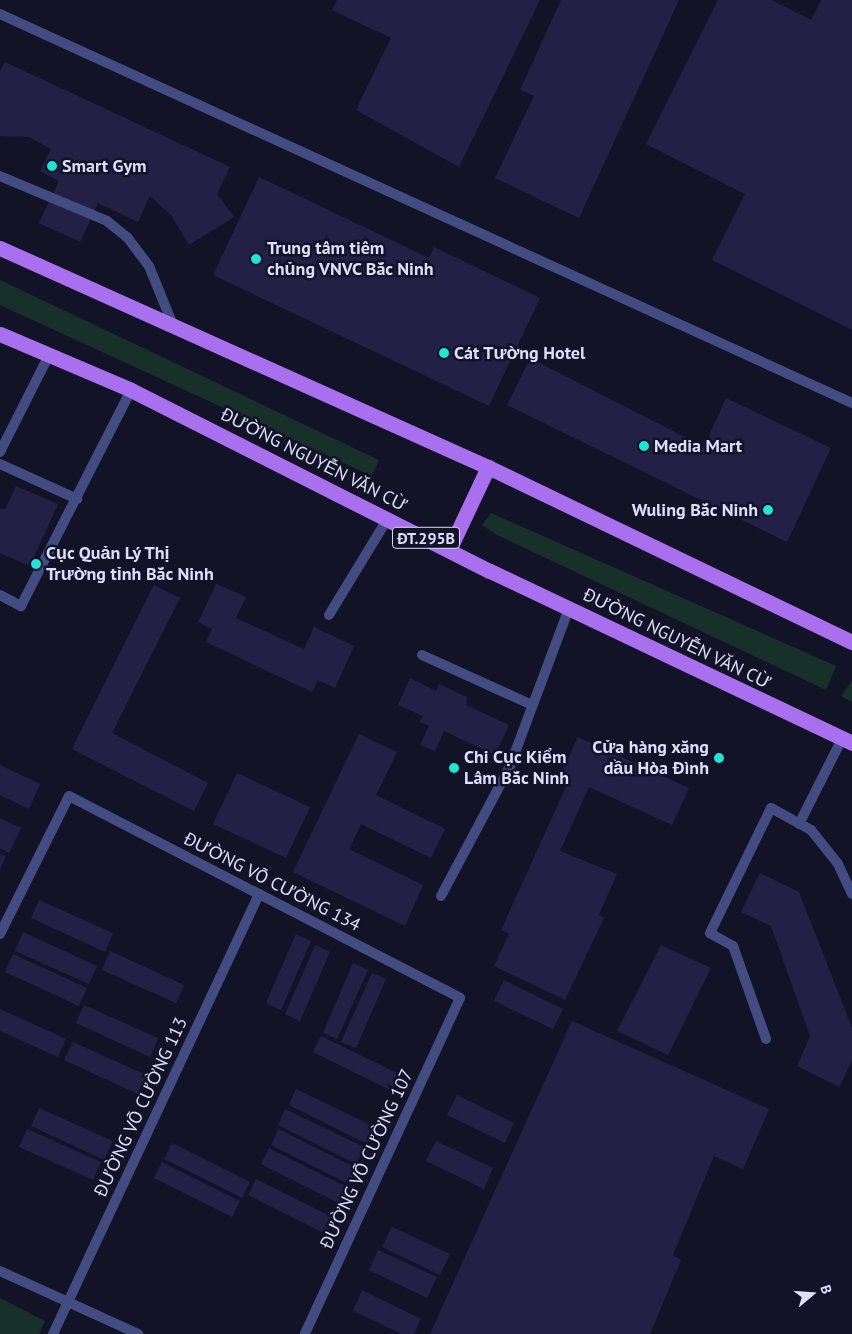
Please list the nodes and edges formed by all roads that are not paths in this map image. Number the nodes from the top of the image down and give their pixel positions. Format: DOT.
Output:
graph roads {
  1 [pos="0,14"];
  2 [pos="0,176"];
  3 [pos="0,248"];
  4 [pos="173,325"];
  5 [pos="0,334"];
  6 [pos="49,355"];
  7 [pos="132,390"];
  8 [pos="852,403"];
  9 [pos="0,452"];
  10 [pos="0,464"];
  11 [pos="488,467"];
  12 [pos="77,499"];
  13 [pos="388,518"];
  14 [pos="449,550"];
  15 [pos="0,595"];
  16 [pos="569,608"];
  17 [pos="329,615"];
  18 [pos="852,642"];
  19 [pos="422,655"];
  20 [pos="532,705"];
  21 [pos="847,741"];
  22 [pos="800,824"];
  23 [pos="259,894"];
  24 [pos="852,894"];
  25 [pos="441,896"];
  26 [pos="0,934"];
  27 [pos="460,998"];
  28 [pos="766,1039"];
  29 [pos="0,1271"];
  30 [pos="68,1302"];
  31 [pos="53,1334"];
  32 [pos="138,1334"];
  33 [pos="305,1334"];
  1 -- 8 [label="street"];
  2 -- 4 [label="street"];
  3 -- 4 [label="main road"];
  4 -- 11 [label="main road"];
  5 -- 6 [label="main road, ĐƯỜNG NGUYỄN VĂN CỪ / ĐT.295B"];
  6 -- 7 [label="main road, ĐƯỜNG NGUYỄN VĂN CỪ / ĐT.295B"];
  6 -- 9 [label="street"];
  7 -- 12 [label="street"];
  7 -- 13 [label="main road, ĐƯỜNG NGUYỄN VĂN CỪ / ĐT.295B"];
  10 -- 12 [label="street"];
  11 -- 14 [label="main road"];
  11 -- 18 [label="main road"];
  12 -- 15 [label="street"];
  13 -- 14 [label="main road, ĐƯỜNG NGUYỄN VĂN CỪ / ĐT.295B"];
  13 -- 17 [label="street"];
  14 -- 16 [label="main road, ĐƯỜNG NGUYỄN VĂN CỪ / ĐT.295B"];
  16 -- 20 [label="street"];
  16 -- 21 [label="main road, ĐƯỜNG NGUYỄN VĂN CỪ / ĐT.295B"];
  19 -- 20 [label="street"];
  20 -- 25 [label="street"];
  21 -- 22 [label="street"];
  22 -- 24 [label="street"];
  22 -- 28 [label="street"];
  23 -- 26 [label="street, ĐƯỜNG VÕ CƯỜNG 134"];
  23 -- 27 [label="street, ĐƯỜNG VÕ CƯỜNG 134"];
  23 -- 30 [label="street, ĐƯỜNG VÕ CƯỜNG 113"];
  27 -- 33 [label="street, ĐƯỜNG VÕ CƯỜNG 107"];
  29 -- 30 [label="street"];
  30 -- 31 [label="street, ĐƯỜNG VÕ CƯỜNG 113"];
  30 -- 32 [label="street"];
}
